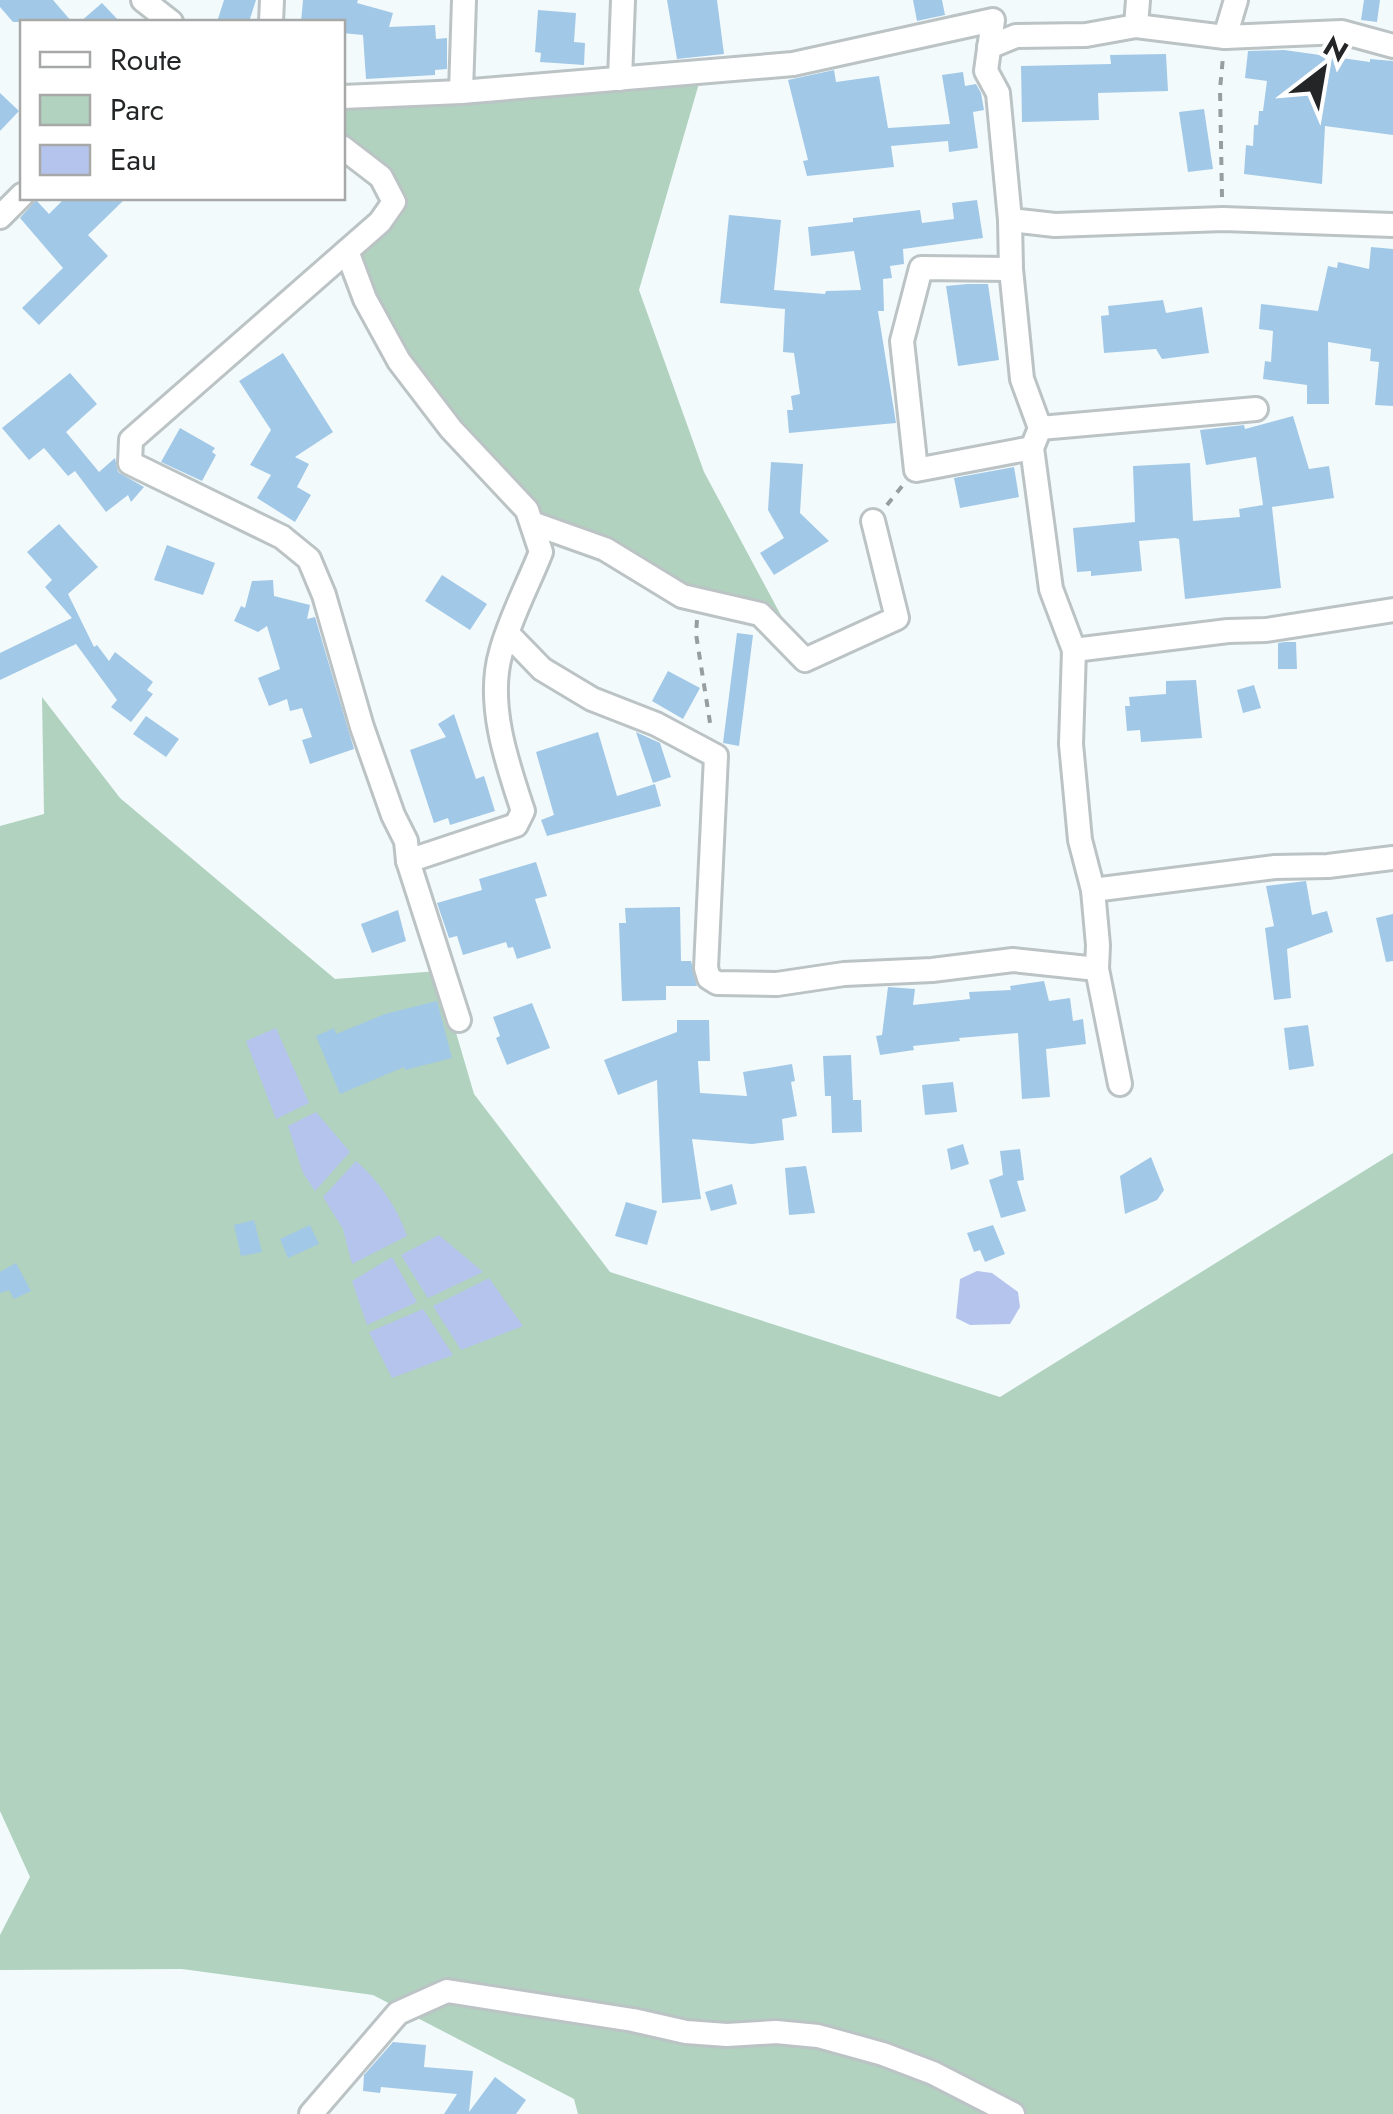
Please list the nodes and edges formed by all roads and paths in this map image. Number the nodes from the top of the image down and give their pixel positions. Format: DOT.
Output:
graph roads {
  1 [pos="143,0"];
  2 [pos="464,0"];
  3 [pos="622,0"];
  4 [pos="1138,0"];
  5 [pos="1236,0"];
  6 [pos="168,20"];
  7 [pos="1136,26"];
  8 [pos="1225,37"];
  9 [pos="1393,46"];
  10 [pos="989,48"];
  11 [pos="620,79"];
  12 [pos="460,92"];
  13 [pos="345,97"];
  14 [pos="345,149"];
  15 [pos="20,197"];
  16 [pos="0,217"];
  17 [pos="1223,219"];
  18 [pos="1010,220"];
  19 [pos="1393,225"];
  20 [pos="347,251"];
  21 [pos="1011,269"];
  22 [pos="1256,409"];
  23 [pos="1036,438"];
  24 [pos="916,470"];
  25 [pos="873,521"];
  26 [pos="532,523"];
  27 [pos="698,600"];
  28 [pos="1393,610"];
  29 [pos="508,634"];
  30 [pos="1074,650"];
  31 [pos="716,756"];
  32 [pos="1393,858"];
  33 [pos="408,861"];
  34 [pos="1093,890"];
  35 [pos="1097,968"];
  36 [pos="459,1020"];
  37 [pos="1120,1084"];
  38 [pos="311,2114"];
  39 [pos="1012,2114"];
  1 -- 6 [label="street"];
  2 -- 12 [label="street"];
  3 -- 11 [label="street"];
  4 -- 7 [label="street"];
  5 -- 8 [label="street"];
  7 -- 8 [label="street"];
  7 -- 10 [label="street"];
  8 -- 9 [label="street"];
  8 -- 17 [label="path"];
  10 -- 11 [label="street"];
  10 -- 18 [label="street"];
  11 -- 12 [label="street"];
  12 -- 13 [label="street"];
  14 -- 20 [label="street"];
  15 -- 16 [label="street"];
  17 -- 18 [label="street"];
  17 -- 19 [label="street"];
  18 -- 21 [label="street"];
  20 -- 26 [label="street"];
  20 -- 33 [label="street"];
  21 -- 23 [label="street"];
  21 -- 24 [label="street"];
  22 -- 23 [label="street"];
  23 -- 24 [label="street"];
  23 -- 30 [label="street"];
  24 -- 25 [label="path"];
  25 -- 27 [label="street"];
  26 -- 27 [label="street"];
  26 -- 29 [label="street"];
  27 -- 31 [label="path"];
  28 -- 30 [label="street"];
  29 -- 31 [label="street"];
  29 -- 33 [label="street"];
  30 -- 34 [label="street"];
  31 -- 35 [label="street"];
  32 -- 34 [label="street"];
  33 -- 36 [label="street"];
  34 -- 35 [label="street"];
  35 -- 37 [label="street"];
  38 -- 39 [label="street"];
}
